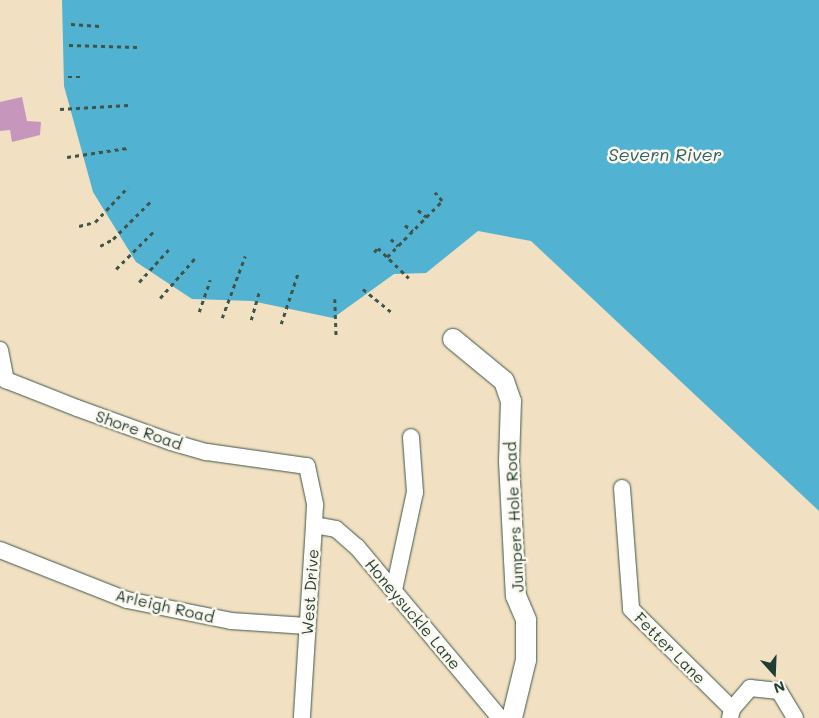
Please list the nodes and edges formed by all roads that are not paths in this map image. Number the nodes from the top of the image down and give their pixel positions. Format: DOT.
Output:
graph roads {
  1 [pos="453,339"];
  2 [pos="0,350"];
  3 [pos="2,382"];
  4 [pos="410,437"];
  5 [pos="307,466"];
  6 [pos="622,488"];
  7 [pos="314,525"];
  8 [pos="0,550"];
  9 [pos="394,590"];
  10 [pos="308,626"];
  11 [pos="731,714"];
  12 [pos="302,718"];
  13 [pos="500,718"];
  14 [pos="512,718"];
  15 [pos="795,718"];
  1 -- 14 [label="street, Jumpers Hole Road"];
  2 -- 3 [label="street, Shore Road"];
  3 -- 5 [label="street, Shore Road"];
  4 -- 9 [label="street"];
  5 -- 7 [label="street, West Drive"];
  6 -- 11 [label="street, Fetter Lane"];
  7 -- 9 [label="street, Honeysuckle Lane"];
  7 -- 10 [label="street, West Drive"];
  8 -- 10 [label="street, Arleigh Road"];
  9 -- 13 [label="street, Honeysuckle Lane"];
  10 -- 12 [label="street, West Drive"];
  11 -- 15 [label="street"];
}
